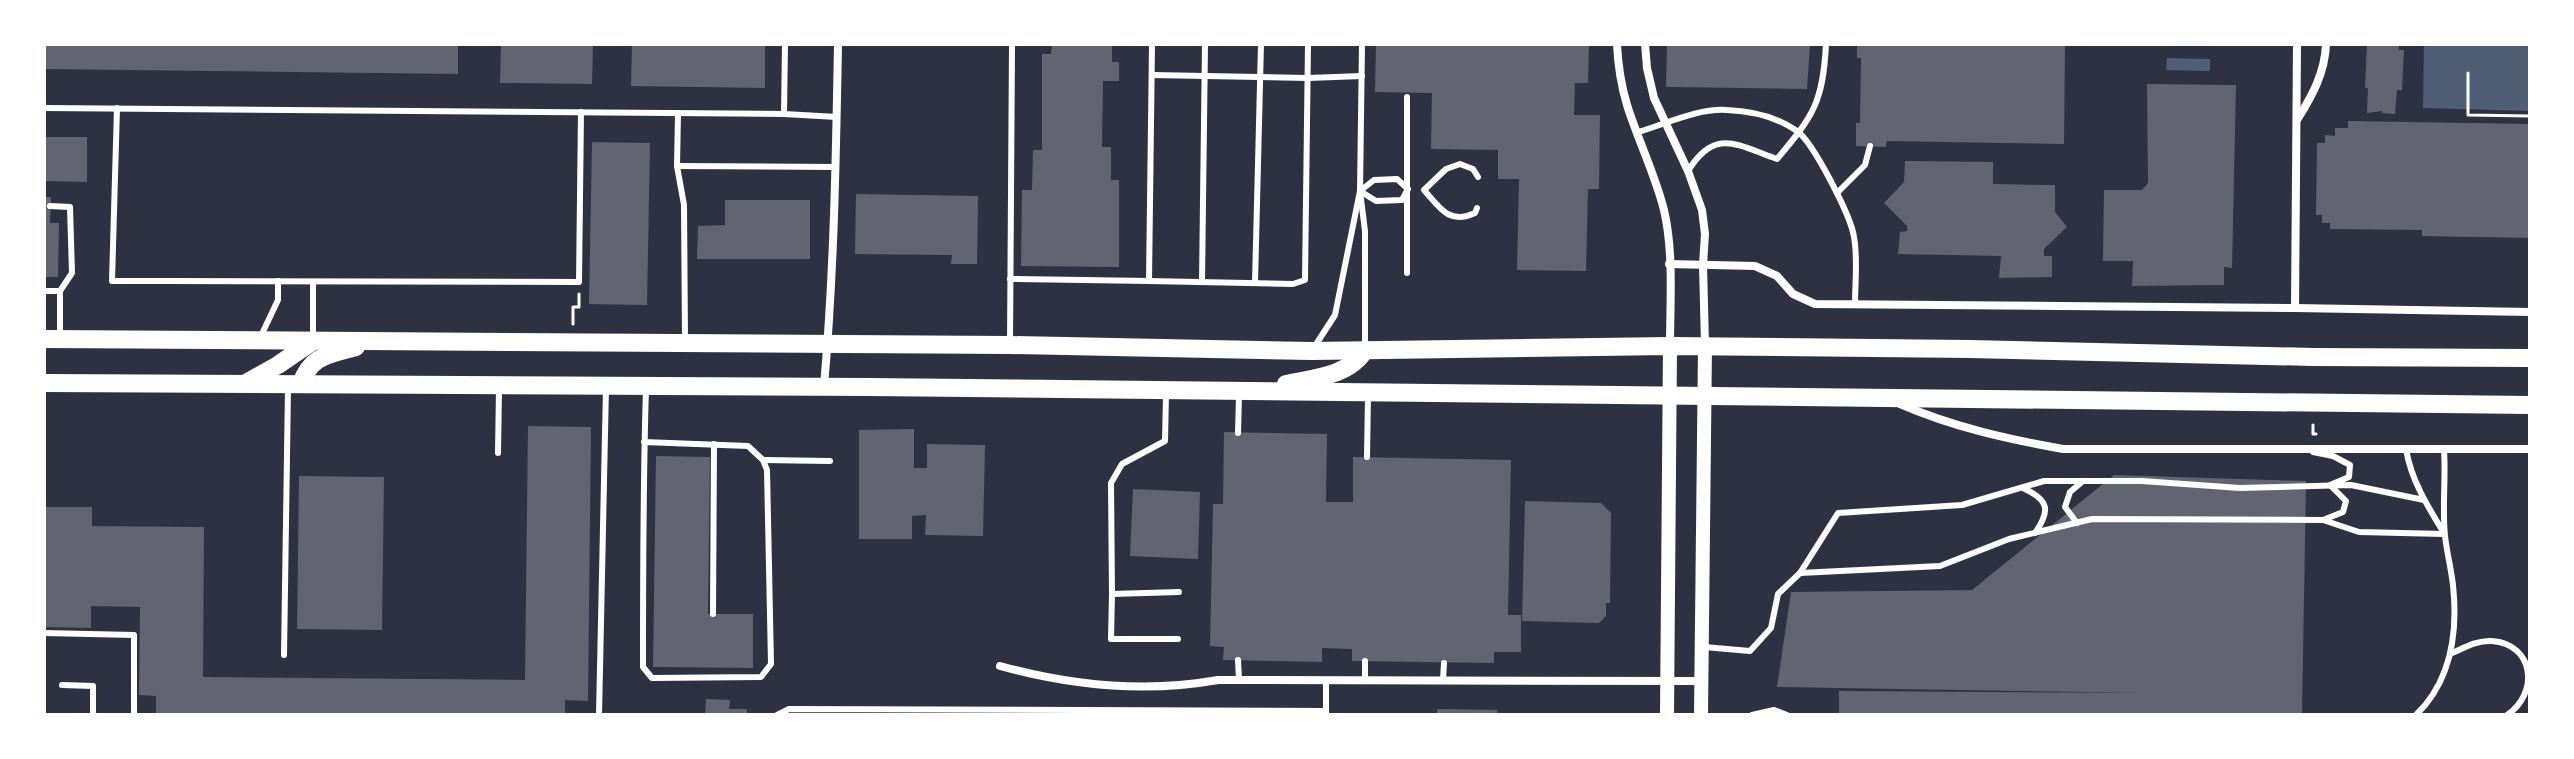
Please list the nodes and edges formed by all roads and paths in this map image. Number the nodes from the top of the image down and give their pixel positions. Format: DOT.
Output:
graph roads {
  1 [pos="785,44"];
  2 [pos="838,44"];
  3 [pos="1012,44"];
  4 [pos="1152,44"];
  5 [pos="1205,44"];
  6 [pos="1261,44"];
  7 [pos="1308,44"];
  8 [pos="1362,44"];
  9 [pos="1617,44"];
  10 [pos="1645,44"];
  11 [pos="1826,44"];
  12 [pos="2297,44"];
  13 [pos="2326,44"];
  14 [pos="2468,73"];
  15 [pos="1152,75"];
  16 [pos="1204,76"];
  17 [pos="1362,76"];
  18 [pos="1260,77"];
  19 [pos="1308,78"];
  20 [pos="1407,97"];
  21 [pos="44,108"];
  22 [pos="117,108"];
  23 [pos="581,112"];
  24 [pos="678,113"];
  25 [pos="784,114"];
  26 [pos="2530,116"];
  27 [pos="837,117"];
  28 [pos="2297,120"];
  29 [pos="1665,124"];
  30 [pos="1638,132"];
  31 [pos="1799,132"];
  32 [pos="1870,146"];
  33 [pos="677,166"];
  34 [pos="836,167"];
  35 [pos="1688,171"];
  36 [pos="1478,177"];
  37 [pos="1408,189"];
  38 [pos="1424,190"];
  39 [pos="1360,191"];
  40 [pos="1837,193"];
  41 [pos="50,206"];
  42 [pos="1477,208"];
  43 [pos="1669,264"];
  44 [pos="1703,265"];
  45 [pos="1407,273"];
  46 [pos="1010,279"];
  47 [pos="278,281"];
  48 [pos="1149,281"];
  49 [pos="313,282"];
  50 [pos="579,282"];
  51 [pos="1202,282"];
  52 [pos="1255,283"];
  53 [pos="44,291"];
  54 [pos="60,291"];
  55 [pos="1855,304"];
  56 [pos="2295,308"];
  57 [pos="2530,312"];
  58 [pos="573,324"];
  59 [pos="52,339"];
  60 [pos="260,339"];
  61 [pos="313,341"];
  62 [pos="374,341"];
  63 [pos="685,344"];
  64 [pos="828,345"];
  65 [pos="1010,345"];
  66 [pos="1670,346"];
  67 [pos="1705,346"];
  68 [pos="1365,350"];
  69 [pos="1312,351"];
  70 [pos="2530,358"];
  71 [pos="44,383"];
  72 [pos="244,384"];
  73 [pos="295,384"];
  74 [pos="499,385"];
  75 [pos="606,385"];
  76 [pos="646,386"];
  77 [pos="824,386"];
  78 [pos="1166,391"];
  79 [pos="1245,391"];
  80 [pos="1368,393"];
  81 [pos="1670,396"];
  82 [pos="1706,396"];
  83 [pos="1885,398"];
  84 [pos="2530,405"];
  85 [pos="2313,425"];
  86 [pos="1238,433"];
  87 [pos="2313,434"];
  88 [pos="644,442"];
  89 [pos="714,444"];
  90 [pos="2406,449"];
  91 [pos="2530,449"];
  92 [pos="2303,450"];
  93 [pos="2444,450"];
  94 [pos="498,453"];
  95 [pos="1367,457"];
  96 [pos="763,460"];
  97 [pos="830,461"];
  98 [pos="2083,481"];
  99 [pos="2330,485"];
  100 [pos="2022,488"];
  101 [pos="2424,500"];
  102 [pos="2323,520"];
  103 [pos="2077,523"];
  104 [pos="2035,533"];
  105 [pos="2444,534"];
  106 [pos="1800,573"];
  107 [pos="1179,592"];
  108 [pos="1112,594"];
  109 [pos="713,614"];
  110 [pos="44,633"];
  111 [pos="1178,639"];
  112 [pos="1702,647"];
  113 [pos="2450,654"];
  114 [pos="284,655"];
  115 [pos="1238,660"];
  116 [pos="1365,661"];
  117 [pos="1444,663"];
  118 [pos="1000,666"];
  119 [pos="712,667"];
  120 [pos="712,677"];
  121 [pos="1239,680"];
  122 [pos="1326,680"];
  123 [pos="1365,680"];
  124 [pos="1443,680"];
  125 [pos="1668,681"];
  126 [pos="1702,681"];
  127 [pos="62,685"];
  128 [pos="1326,713"];
  129 [pos="93,715"];
  130 [pos="134,715"];
  131 [pos="599,715"];
  132 [pos="777,715"];
  133 [pos="1667,715"];
  134 [pos="1701,715"];
  135 [pos="1752,715"];
  136 [pos="1787,715"];
  137 [pos="2416,715"];
  138 [pos="2507,715"];
  1 -- 25 [label="lane"];
  2 -- 27 [label="street"];
  3 -- 46 [label="lane"];
  4 -- 15 [label="lane"];
  5 -- 16 [label="lane"];
  6 -- 18 [label="lane"];
  7 -- 19 [label="lane"];
  8 -- 17 [label="lane"];
  9 -- 30 [label="street"];
  10 -- 29 [label="street"];
  11 -- 31 [label="lane"];
  12 -- 28 [label="street"];
  13 -- 28 [label="street"];
  14 -- 26 [label="path"];
  15 -- 16 [label="lane"];
  15 -- 48 [label="lane"];
  16 -- 18 [label="lane"];
  16 -- 51 [label="lane"];
  17 -- 19 [label="lane"];
  17 -- 39 [label="lane"];
  18 -- 19 [label="lane"];
  18 -- 52 [label="lane"];
  19 -- 52 [label="lane"];
  20 -- 37 [label="lane"];
  21 -- 22 [label="lane"];
  22 -- 23 [label="lane"];
  22 -- 47 [label="lane"];
  23 -- 24 [label="lane"];
  23 -- 50 [label="lane"];
  24 -- 25 [label="lane"];
  24 -- 33 [label="lane"];
  25 -- 27 [label="lane"];
  27 -- 34 [label="street"];
  28 -- 56 [label="street"];
  29 -- 30 [label="lane"];
  29 -- 31 [label="lane"];
  29 -- 35 [label="street"];
  30 -- 43 [label="street"];
  31 -- 35 [label="lane"];
  31 -- 40 [label="lane"];
  32 -- 40 [label="lane"];
  33 -- 34 [label="lane"];
  33 -- 63 [label="lane"];
  34 -- 64 [label="street"];
  35 -- 44 [label="street"];
  36 -- 38 [label="lane"];
  37 -- 38 [label="lane"];
  37 -- 39 [label="lane"];
  37 -- 39 [label="lane"];
  37 -- 45 [label="lane"];
  38 -- 42 [label="lane"];
  39 -- 68 [label="lane"];
  39 -- 69 [label="lane"];
  40 -- 55 [label="lane"];
  41 -- 54 [label="lane"];
  43 -- 44 [label="street"];
  43 -- 66 [label="street"];
  44 -- 55 [label="street"];
  44 -- 67 [label="street"];
  46 -- 48 [label="lane"];
  46 -- 65 [label="lane"];
  47 -- 49 [label="lane"];
  47 -- 60 [label="lane"];
  48 -- 51 [label="lane"];
  49 -- 50 [label="lane"];
  49 -- 61 [label="lane"];
  50 -- 58 [label="path"];
  51 -- 52 [label="lane"];
  53 -- 54 [label="lane"];
  54 -- 59 [label="lane"];
  55 -- 56 [label="street"];
  56 -- 57 [label="street"];
  59 -- 60 [label="main road"];
  60 -- 61 [label="main road"];
  61 -- 62 [label="main road"];
  61 -- 72 [label="main road"];
  62 -- 63 [label="main road"];
  62 -- 73 [label="main road"];
  63 -- 64 [label="main road"];
  64 -- 65 [label="main road"];
  64 -- 77 [label="street"];
  65 -- 69 [label="main road"];
  66 -- 67 [label="main road"];
  66 -- 68 [label="main road"];
  66 -- 81 [label="street"];
  67 -- 70 [label="main road"];
  67 -- 82 [label="street"];
  68 -- 69 [label="main road"];
  68 -- 79 [label="main road"];
  71 -- 72 [label="main road"];
  72 -- 73 [label="main road"];
  73 -- 74 [label="main road"];
  73 -- 114 [label="lane"];
  74 -- 75 [label="main road"];
  74 -- 94 [label="lane"];
  75 -- 76 [label="main road"];
  75 -- 131 [label="lane"];
  76 -- 77 [label="main road"];
  76 -- 88 [label="lane"];
  77 -- 78 [label="main road"];
  78 -- 79 [label="main road"];
  78 -- 108 [label="lane"];
  79 -- 80 [label="main road"];
  79 -- 86 [label="lane"];
  80 -- 81 [label="main road"];
  80 -- 95 [label="lane"];
  81 -- 82 [label="main road"];
  81 -- 125 [label="street"];
  82 -- 83 [label="main road"];
  82 -- 112 [label="street"];
  83 -- 84 [label="main road"];
  83 -- 92 [label="street"];
  85 -- 87 [label="path"];
  88 -- 89 [label="lane"];
  88 -- 120 [label="lane"];
  89 -- 96 [label="lane"];
  89 -- 109 [label="lane"];
  90 -- 92 [label="street"];
  90 -- 93 [label="street"];
  90 -- 101 [label="lane"];
  91 -- 93 [label="street"];
  92 -- 99 [label="lane"];
  93 -- 105 [label="lane"];
  96 -- 97 [label="lane"];
  96 -- 120 [label="lane"];
  98 -- 99 [label="lane"];
  98 -- 100 [label="lane"];
  98 -- 103 [label="lane"];
  99 -- 101 [label="lane"];
  99 -- 102 [label="lane"];
  100 -- 104 [label="lane"];
  100 -- 106 [label="lane"];
  101 -- 105 [label="lane"];
  102 -- 103 [label="lane"];
  102 -- 105 [label="lane"];
  103 -- 104 [label="lane"];
  104 -- 106 [label="lane"];
  105 -- 113 [label="lane"];
  106 -- 112 [label="lane"];
  107 -- 108 [label="lane"];
  108 -- 111 [label="lane"];
  110 -- 130 [label="lane"];
  112 -- 126 [label="street"];
  113 -- 137 [label="lane"];
  113 -- 138 [label="lane"];
  115 -- 121 [label="lane"];
  116 -- 123 [label="lane"];
  117 -- 124 [label="lane"];
  118 -- 121 [label="street"];
  119 -- 120 [label="lane"];
  121 -- 122 [label="street"];
  122 -- 123 [label="street"];
  122 -- 128 [label="lane"];
  123 -- 124 [label="street"];
  124 -- 125 [label="street"];
  125 -- 126 [label="street"];
  125 -- 133 [label="street"];
  126 -- 134 [label="street"];
  127 -- 129 [label="lane"];
  128 -- 132 [label="lane"];
  135 -- 136 [label="lane"];
}
